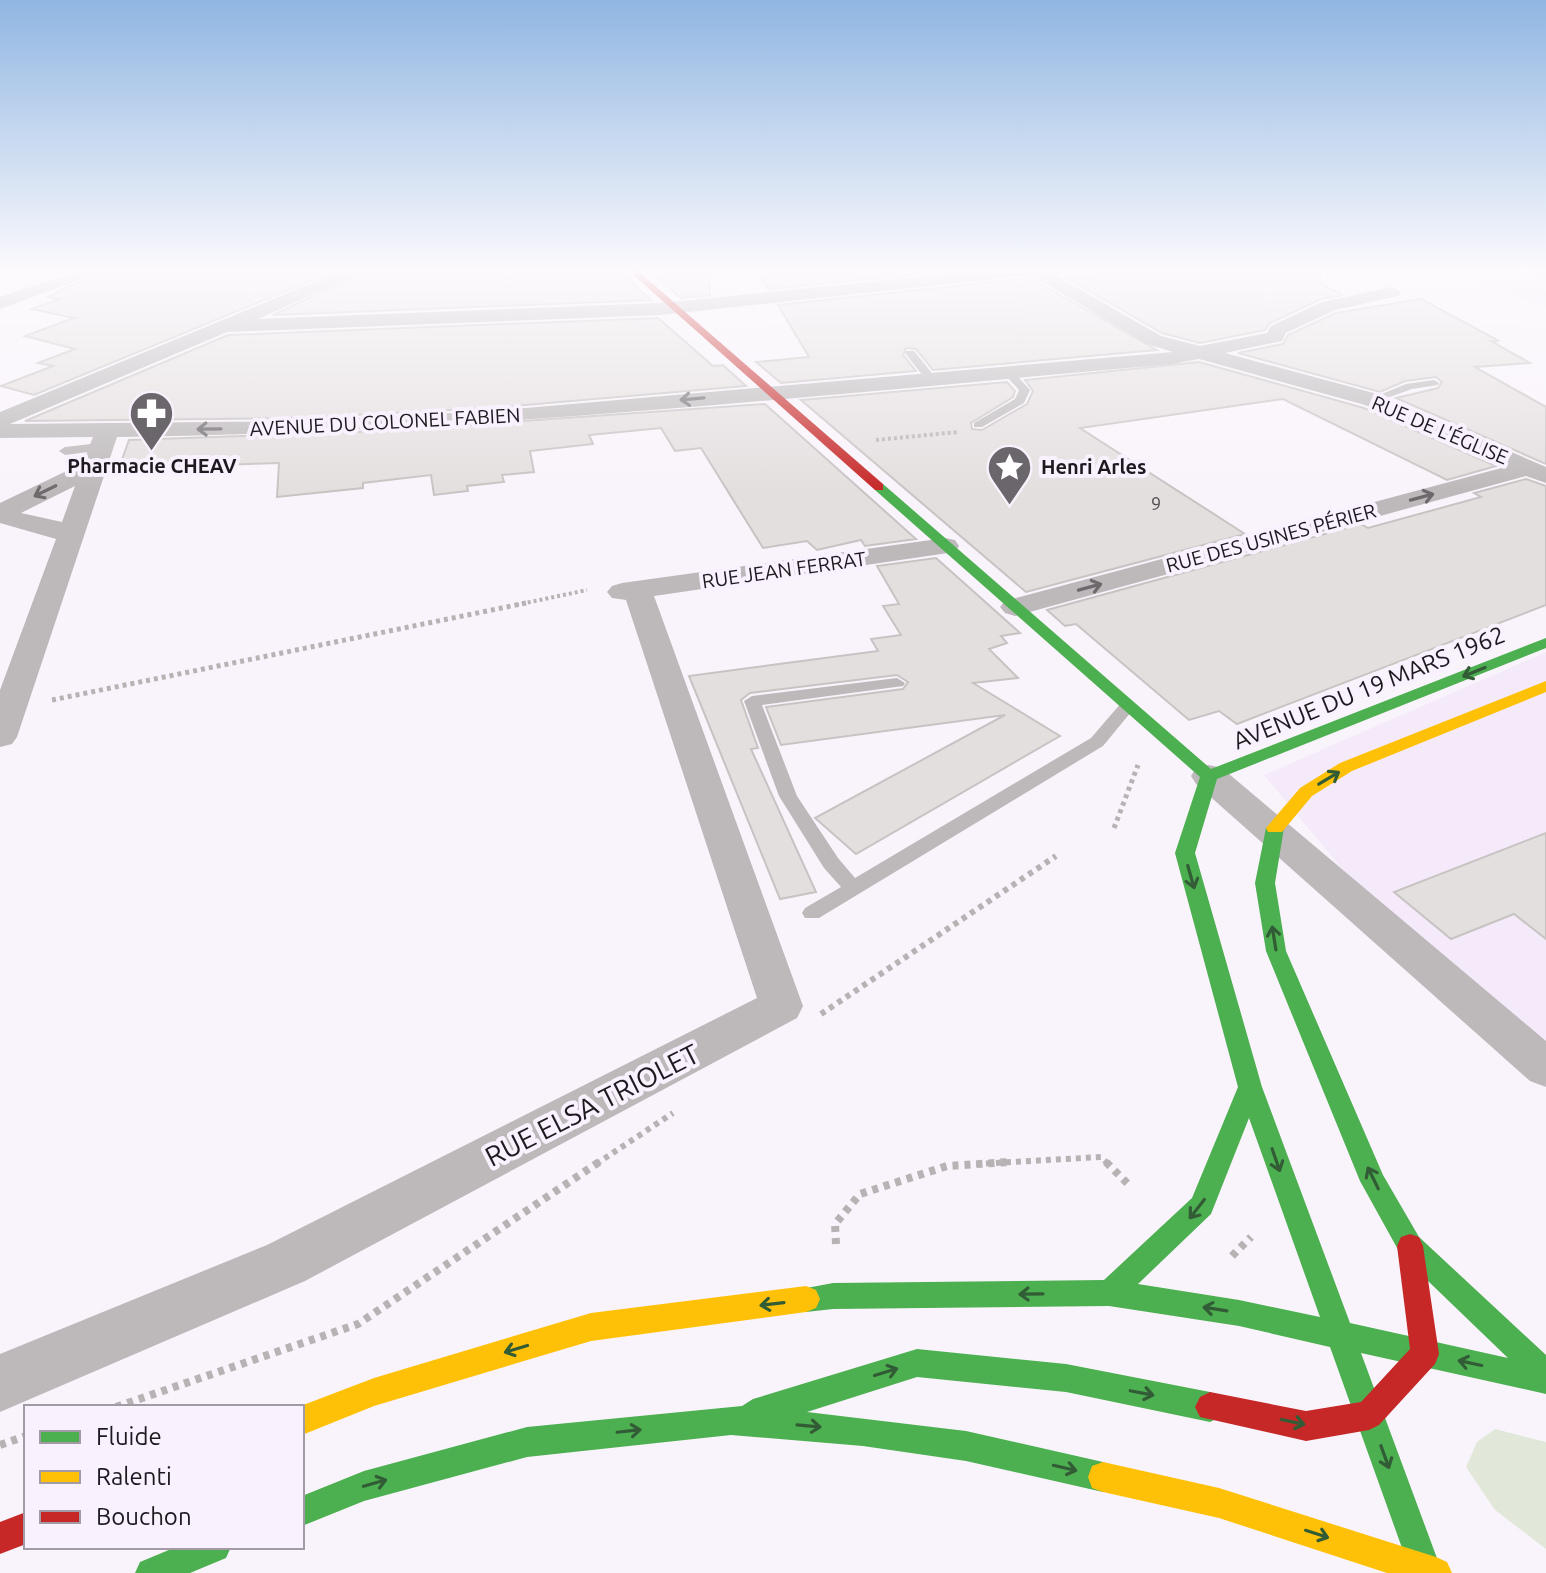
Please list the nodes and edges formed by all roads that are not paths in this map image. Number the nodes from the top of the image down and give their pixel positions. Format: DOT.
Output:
graph roads {
  1 [pos="178,344"];
  2 [pos="716,344"];
  3 [pos="1169,344"];
  4 [pos="1263,344"];
  5 [pos="910,353"];
  6 [pos="1193,353"];
  7 [pos="1313,361"];
  8 [pos="1008,372"];
  9 [pos="931,379"];
  10 [pos="1434,383"];
  11 [pos="769,392"];
  12 [pos="1373,400"];
  13 [pos="0,420"];
  14 [pos="978,425"];
  15 [pos="0,431"];
  16 [pos="99,449"];
  17 [pos="65,451"];
  18 [pos="1540,470"];
  19 [pos="0,514"];
  20 [pos="72,530"];
  21 [pos="945,546"];
  22 [pos="629,591"];
  23 [pos="1015,607"];
  24 [pos="1546,643"];
  25 [pos="897,683"];
  26 [pos="1546,686"];
  27 [pos="1128,706"];
  28 [pos="0,737"];
  29 [pos="1209,776"];
  30 [pos="1273,831"];
  31 [pos="853,888"];
  32 [pos="812,913"];
  33 [pos="1546,1068"];
  34 [pos="1250,1087"];
  35 [pos="1410,1246"];
  36 [pos="1109,1293"];
  37 [pos="1340,1335"];
  38 [pos="1425,1354"];
  39 [pos="1546,1377"];
  40 [pos="0,1383"];
  41 [pos="1369,1415"];
  42 [pos="304,1419"];
  43 [pos="731,1420"];
  44 [pos="304,1510"];
  45 [pos="24,1529"];
  46 [pos="0,1538"];
  47 [pos="210,1549"];
  48 [pos="1431,1571"];
  49 [pos="151,1573"];
  1 -- 13 [label="street"];
  2 -- 11 [label="main road"];
  3 -- 6 [label="street, RUE DE L'ÉGLISE"];
  4 -- 6 [label="street, AVENUE DU COLONEL FABIEN"];
  5 -- 9 [label="lane"];
  6 -- 8 [label="street, AVENUE DU COLONEL FABIEN"];
  6 -- 12 [label="street, RUE DE L'ÉGLISE"];
  7 -- 12 [label="street"];
  8 -- 9 [label="street, AVENUE DU COLONEL FABIEN"];
  8 -- 14 [label="lane"];
  9 -- 11 [label="street, AVENUE DU COLONEL FABIEN"];
  10 -- 12 [label="lane"];
  11 -- 16 [label="street, AVENUE DU COLONEL FABIEN, one-way"];
  11 -- 21 [label="main road"];
  12 -- 18 [label="street, RUE DE L'ÉGLISE"];
  15 -- 16 [label="street, AVENUE DU COLONEL FABIEN"];
  16 -- 17 [label="lane"];
  16 -- 19 [label="street, one-way"];
  16 -- 20 [label="street"];
  23 -- 18 [label="street, RUE DES USINES PÉRIER, one-way"];
  19 -- 20 [label="street"];
  20 -- 28 [label="street"];
  21 -- 22 [label="street, RUE JEAN FERRAT"];
  21 -- 23 [label="main road"];
  22 -- 40 [label="street, RUE ELSA TRIOLET"];
  23 -- 27 [label="main road"];
  24 -- 29 [label="main road, AVENUE DU 19 MARS 1962, one-way"];
  25 -- 31 [label="lane"];
  30 -- 26 [label="main road, one-way"];
  27 -- 29 [label="main road"];
  27 -- 31 [label="lane"];
  29 -- 30 [label="street"];
  29 -- 34 [label="main road, one-way"];
  30 -- 33 [label="street"];
  35 -- 30 [label="main road, one-way"];
  31 -- 32 [label="lane"];
  34 -- 36 [label="main road, one-way"];
  34 -- 37 [label="main road, one-way"];
  35 -- 38 [label="main road"];
  35 -- 39 [label="main road"];
  37 -- 36 [label="main road, one-way"];
  36 -- 42 [label="main road, one-way"];
  37 -- 38 [label="main road"];
  37 -- 41 [label="main road"];
  39 -- 38 [label="main road, one-way"];
  38 -- 41 [label="main road"];
  43 -- 41 [label="main road, one-way"];
  41 -- 48 [label="main road, one-way"];
  44 -- 43 [label="main road, one-way"];
  43 -- 48 [label="main road, one-way"];
  45 -- 46 [label="main road"];
  47 -- 49 [label="main road"];
}
